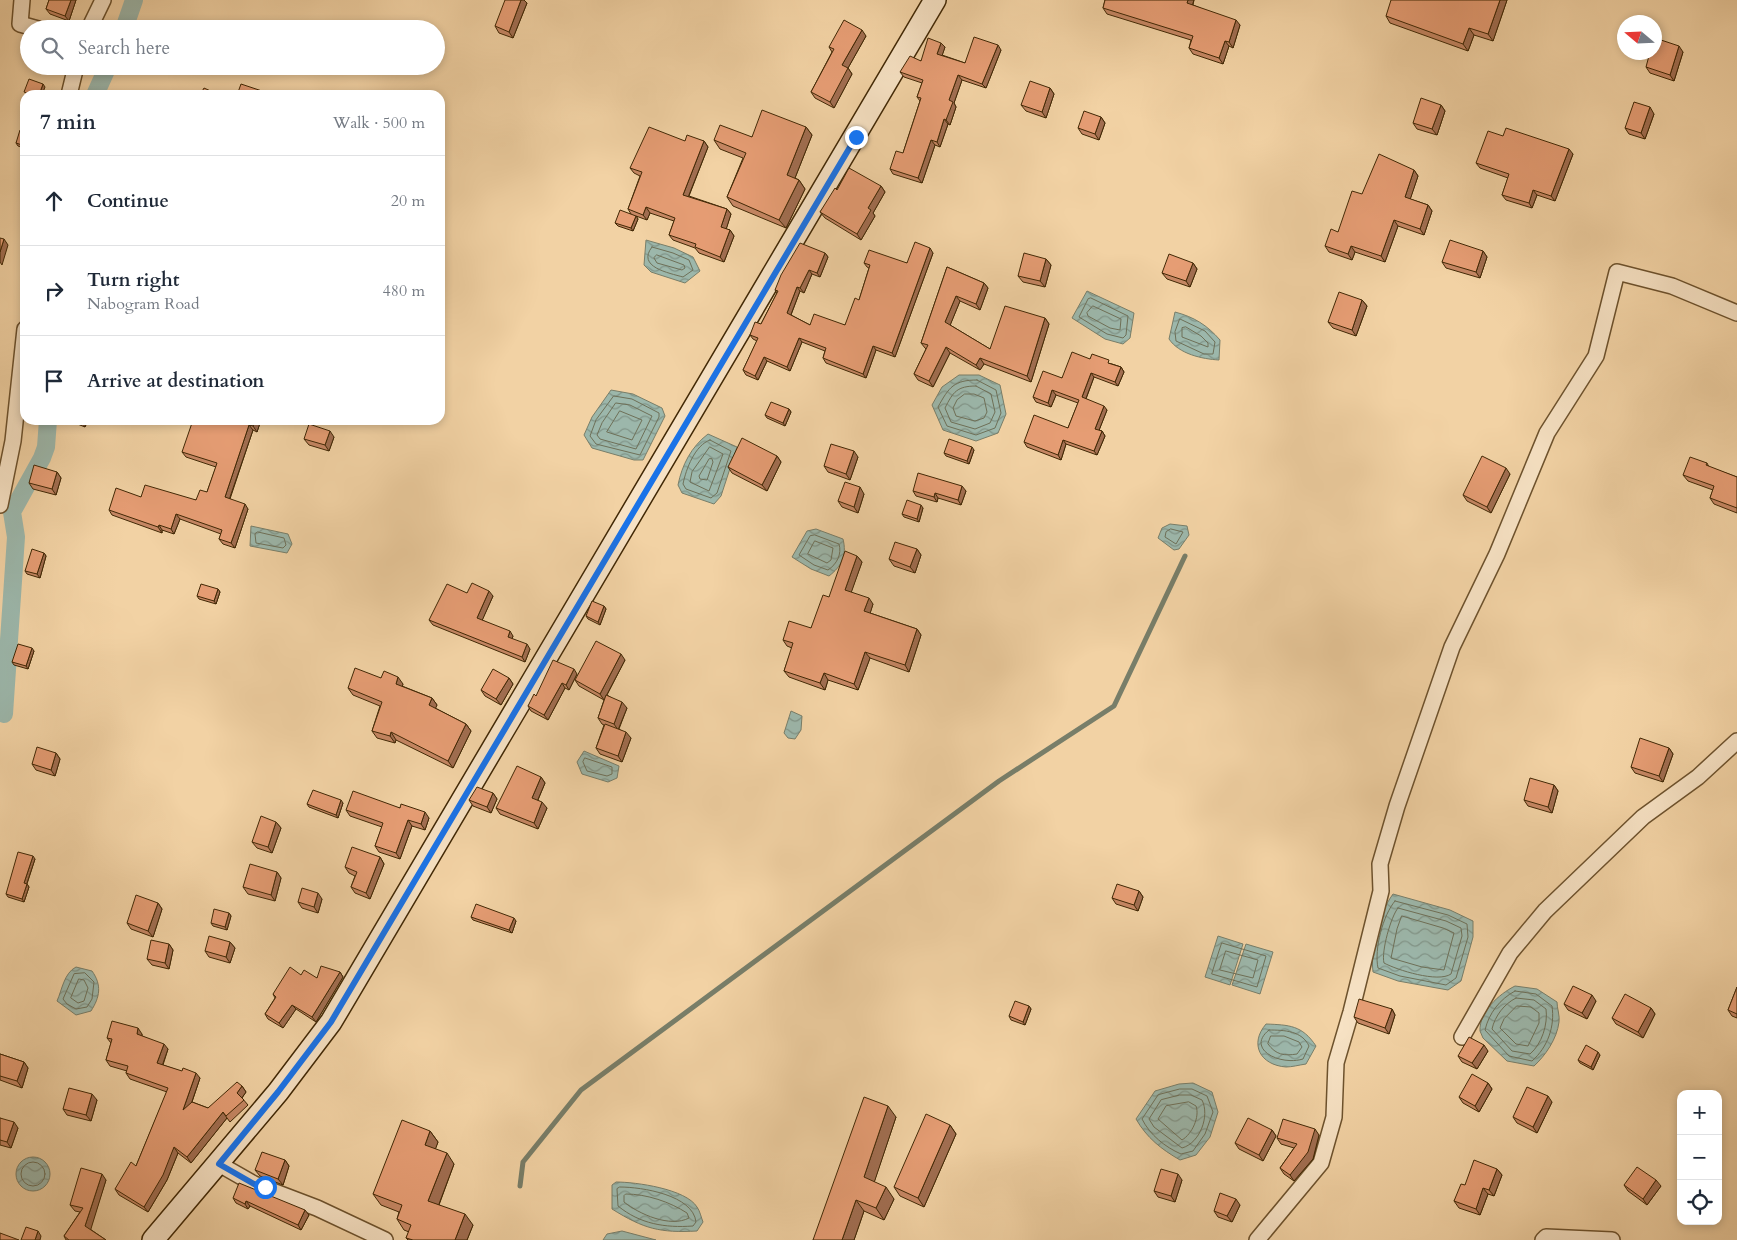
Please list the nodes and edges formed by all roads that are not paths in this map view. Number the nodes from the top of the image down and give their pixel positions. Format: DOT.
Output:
graph roads {
  1 [pos="22,0"];
  2 [pos="102,0"];
  3 [pos="935,0"];
  4 [pos="20,20"];
  5 [pos="93,20"];
  6 [pos="74,75"];
  7 [pos="70,90"];
  8 [pos="1737,313"];
  9 [pos="20,375"];
  10 [pos="0,505"];
  11 [pos="1737,741"];
  12 [pos="1462,1037"];
  13 [pos="219,1164"];
  14 [pos="153,1240"];
  15 [pos="385,1240"];
  16 [pos="1257,1240"];
  17 [pos="1543,1240"];
  18 [pos="1612,1240"];
  1 -- 4 [label="street"];
  2 -- 5 [label="street"];
  3 -- 13 [label="main road"];
  6 -- 7 [label="street"];
  8 -- 16 [label="street"];
  9 -- 10 [label="street"];
  11 -- 12 [label="street"];
  13 -- 14 [label="main road"];
  13 -- 15 [label="street"];
  17 -- 18 [label="street"];
}
